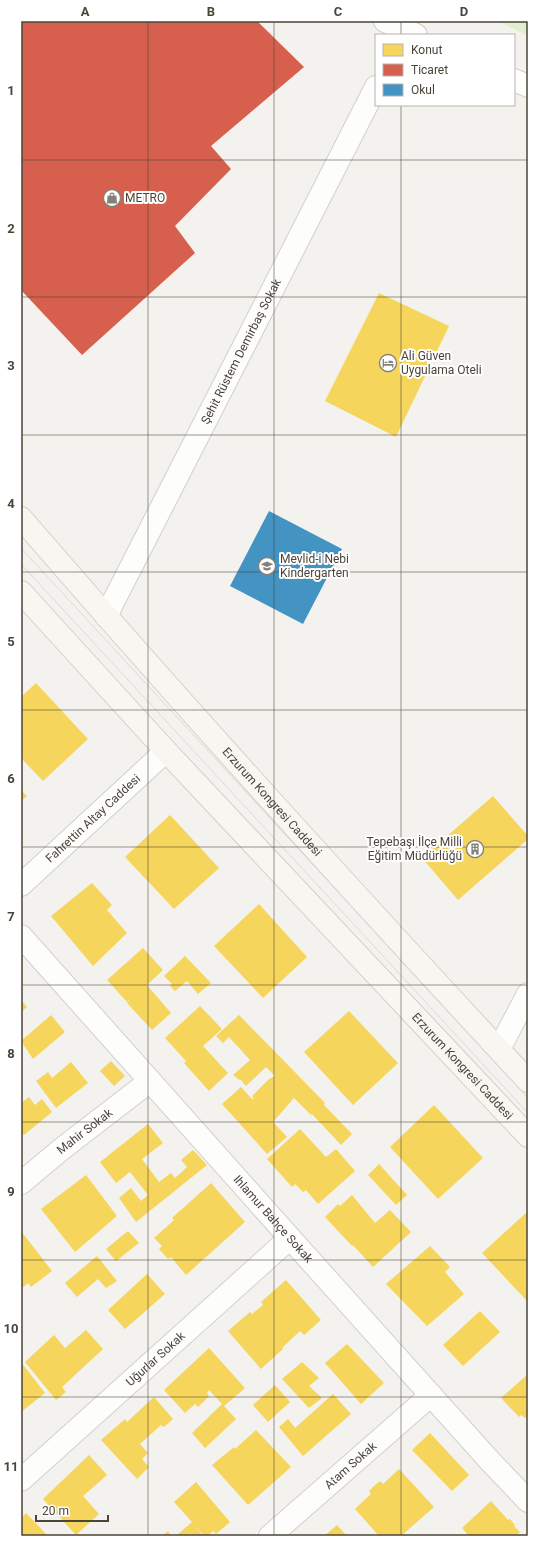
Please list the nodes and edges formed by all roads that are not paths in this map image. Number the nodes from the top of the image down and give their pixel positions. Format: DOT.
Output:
graph roads {
  1 [pos="385,21"];
  2 [pos="408,33"];
  3 [pos="515,80"];
  4 [pos="528,86"];
  5 [pos="375,89"];
  6 [pos="21,518"];
  7 [pos="21,592"];
  8 [pos="106,616"];
  9 [pos="166,751"];
  10 [pos="21,885"];
  11 [pos="21,936"];
  12 [pos="528,994"];
  13 [pos="499,1049"];
  14 [pos="150,1081"];
  15 [pos="528,1081"];
  16 [pos="528,1136"];
  17 [pos="21,1183"];
  18 [pos="290,1238"];
  19 [pos="431,1395"];
  20 [pos="21,1480"];
  21 [pos="528,1501"];
  22 [pos="270,1536"];
  1 -- 2 [label="street"];
  3 -- 4 [label="street"];
  5 -- 8 [label="street, Şehit Rüstem Demirbaş Sokak"];
  6 -- 8 [label="main road, Erzurum Kongresi Caddesi"];
  7 -- 9 [label="main road, Erzurum Kongresi Caddesi"];
  8 -- 13 [label="main road, Erzurum Kongresi Caddesi"];
  9 -- 10 [label="street, Fahrettin Altay Caddesi"];
  9 -- 16 [label="main road, Erzurum Kongresi Caddesi"];
  11 -- 14 [label="street, Ihlamur Bahçe Sokak"];
  12 -- 13 [label="street"];
  13 -- 15 [label="main road, Erzurum Kongresi Caddesi"];
  14 -- 17 [label="street, Mahir Sokak"];
  14 -- 18 [label="street, Ihlamur Bahçe Sokak"];
  18 -- 19 [label="street, Ihlamur Bahçe Sokak"];
  18 -- 20 [label="street, Uğurlar Sokak"];
  19 -- 21 [label="street, Ihlamur Bahçe Sokak"];
  19 -- 22 [label="street, Atam Sokak"];
}
